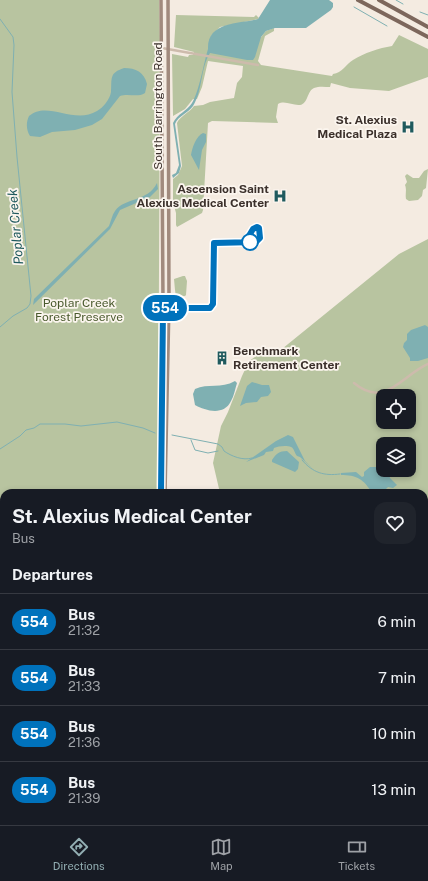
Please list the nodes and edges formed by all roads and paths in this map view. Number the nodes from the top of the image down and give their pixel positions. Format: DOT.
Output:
graph roads {
  1 [pos="161,0"];
  2 [pos="168,0"];
  3 [pos="358,0"];
  4 [pos="379,0"];
  5 [pos="407,16"];
  6 [pos="401,24"];
  7 [pos="428,27"];
  8 [pos="428,37"];
  9 [pos="162,48"];
  10 [pos="168,49"];
  11 [pos="258,65"];
  12 [pos="428,364"];
  13 [pos="354,383"];
  14 [pos="161,489"];
  15 [pos="165,489"];
  1 -- 9 [label="main road, South Barrington Road"];
  2 -- 10 [label="main road, South Barrington Road"];
  3 -- 6 [label="main road"];
  4 -- 5 [label="main road"];
  5 -- 6 [label="main road"];
  5 -- 7 [label="main road"];
  6 -- 8 [label="main road"];
  9 -- 10 [label="street"];
  9 -- 14 [label="main road, South Barrington Road"];
  10 -- 11 [label="street"];
  10 -- 15 [label="main road, South Barrington Road"];
  12 -- 13 [label="street"];
}
